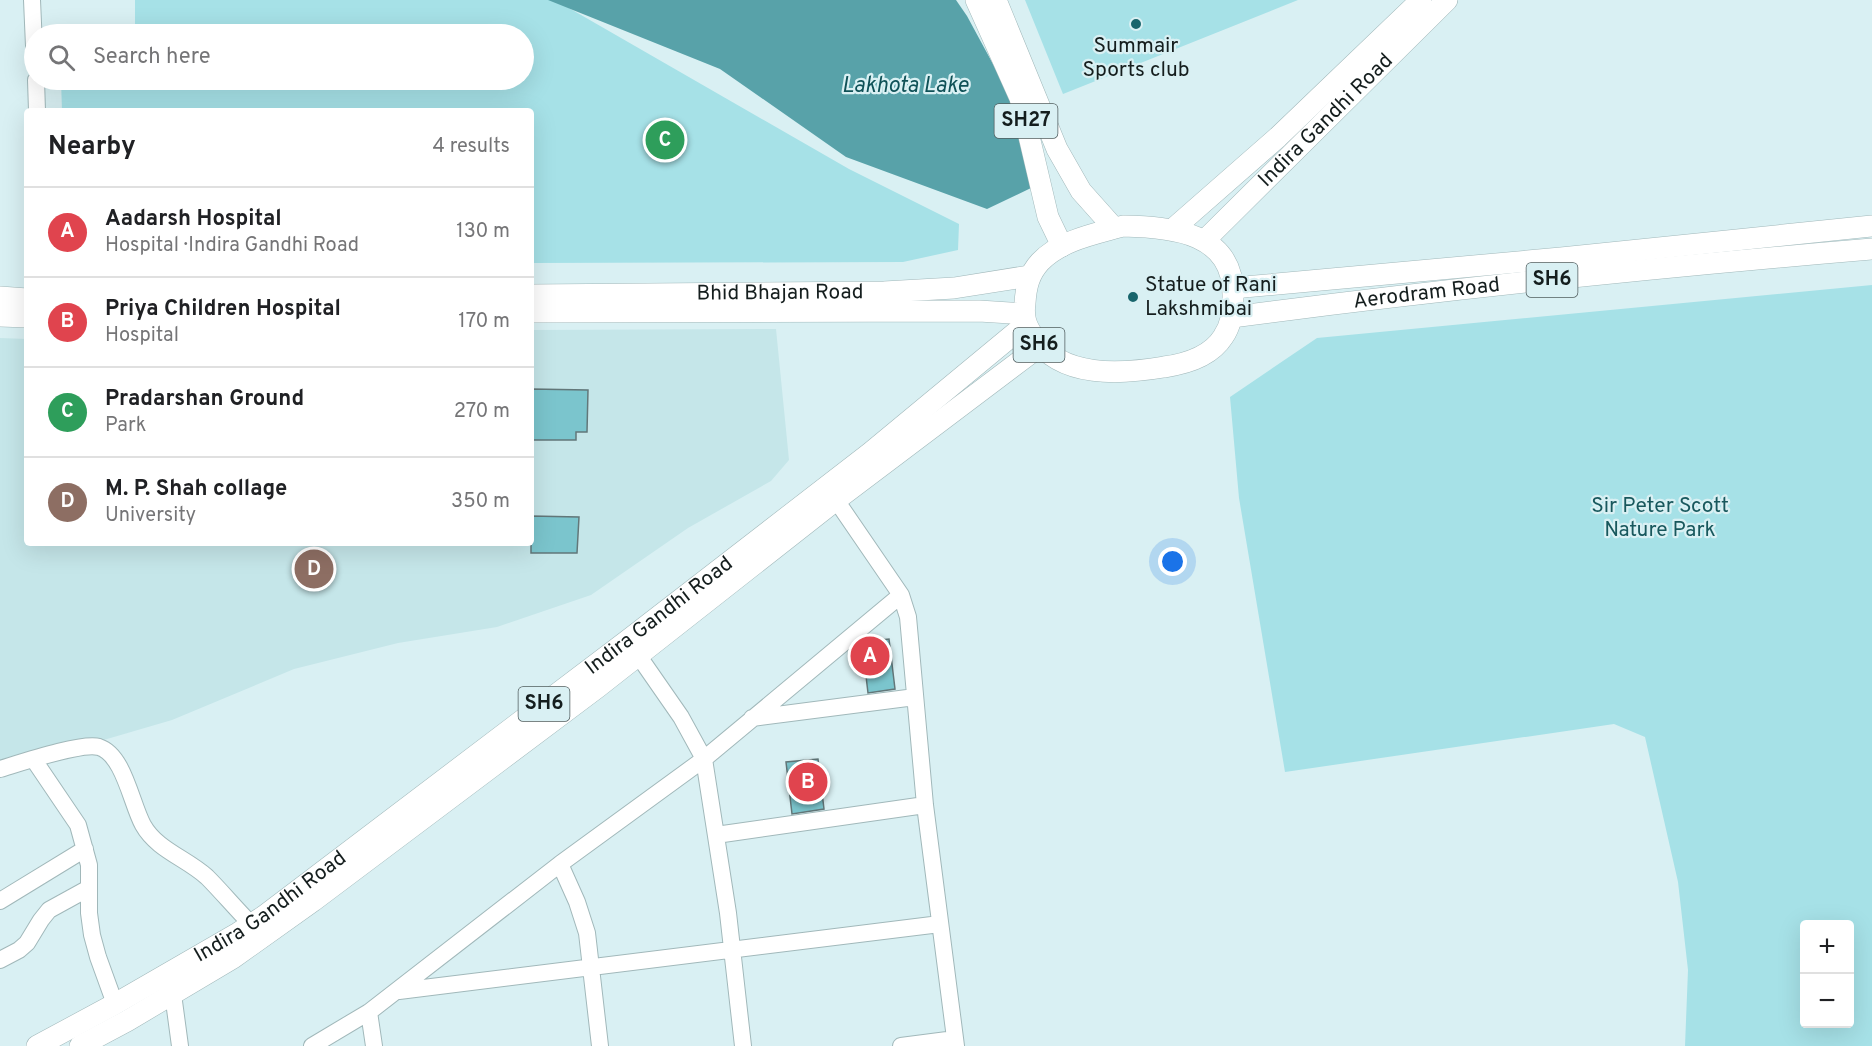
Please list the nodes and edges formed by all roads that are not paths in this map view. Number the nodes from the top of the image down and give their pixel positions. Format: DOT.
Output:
graph roads {
  1 [pos="32,0"];
  2 [pos="976,0"];
  3 [pos="996,0"];
  4 [pos="1421,0"];
  5 [pos="1447,0"];
  6 [pos="33,24"];
  7 [pos="37,90"];
  8 [pos="38,108"];
  9 [pos="1872,226"];
  10 [pos="1114,228"];
  11 [pos="1173,229"];
  12 [pos="1205,240"];
  13 [pos="1062,246"];
  14 [pos="1872,249"];
  15 [pos="1029,276"];
  16 [pos="1233,288"];
  17 [pos="534,294"];
  18 [pos="0,297"];
  19 [pos="24,299"];
  20 [pos="534,312"];
  21 [pos="0,315"];
  22 [pos="24,317"];
  23 [pos="1232,317"];
  24 [pos="1025,319"];
  25 [pos="1040,346"];
  26 [pos="836,500"];
  27 [pos="901,595"];
  28 [pos="633,648"];
  29 [pos="915,697"];
  30 [pos="752,718"];
  31 [pos="704,759"];
  32 [pos="34,760"];
  33 [pos="0,768"];
  34 [pos="925,805"];
  35 [pos="717,835"];
  36 [pos="85,849"];
  37 [pos="560,864"];
  38 [pos="88,888"];
  39 [pos="0,901"];
  40 [pos="251,924"];
  41 [pos="940,924"];
  42 [pos="732,951"];
  43 [pos="0,960"];
  44 [pos="591,968"];
  45 [pos="398,991"];
  46 [pos="173,994"];
  47 [pos="115,1004"];
  48 [pos="369,1012"];
  49 [pos="956,1043"];
  50 [pos="37,1046"];
  51 [pos="80,1046"];
  52 [pos="180,1046"];
  53 [pos="312,1046"];
  54 [pos="374,1046"];
  55 [pos="600,1046"];
  56 [pos="743,1046"];
  57 [pos="901,1046"];
  1 -- 6 [label="street"];
  2 -- 13 [label="main road, SH27"];
  3 -- 10 [label="main road, SH27"];
  4 -- 11 [label="main road, Indira Gandhi Road"];
  5 -- 12 [label="main road, Indira Gandhi Road"];
  7 -- 8 [label="street"];
  9 -- 16 [label="main road, Aerodram Road / SH6"];
  10 -- 11 [label="main road"];
  10 -- 13 [label="main road"];
  11 -- 12 [label="main road"];
  12 -- 16 [label="main road, SH6"];
  13 -- 15 [label="main road"];
  14 -- 23 [label="main road, Aerodram Road / SH6"];
  15 -- 17 [label="main road, Bhid Bhajan Road"];
  15 -- 24 [label="main road, SH6"];
  16 -- 23 [label="main road, SH6"];
  18 -- 19 [label="main road"];
  20 -- 24 [label="main road, Bhid Bhajan Road"];
  21 -- 22 [label="main road"];
  23 -- 25 [label="main road, SH6"];
  24 -- 25 [label="main road, SH6"];
  24 -- 28 [label="main road, Indira Gandhi Road / SH6"];
  25 -- 26 [label="main road, Indira Gandhi Road / SH6"];
  26 -- 27 [label="street"];
  26 -- 28 [label="main road, Indira Gandhi Road / SH6"];
  27 -- 29 [label="street"];
  27 -- 30 [label="street"];
  28 -- 31 [label="street"];
  28 -- 40 [label="main road, Indira Gandhi Road / SH6"];
  28 -- 46 [label="main road, Indira Gandhi Road / SH6"];
  29 -- 30 [label="street"];
  29 -- 34 [label="street"];
  30 -- 31 [label="street"];
  31 -- 35 [label="street"];
  31 -- 37 [label="street"];
  32 -- 33 [label="street"];
  32 -- 36 [label="street"];
  32 -- 40 [label="street"];
  34 -- 35 [label="street"];
  34 -- 41 [label="street"];
  35 -- 42 [label="street"];
  36 -- 38 [label="street"];
  36 -- 39 [label="street"];
  37 -- 44 [label="street"];
  37 -- 45 [label="street"];
  38 -- 43 [label="street"];
  38 -- 47 [label="street"];
  40 -- 47 [label="main road, Indira Gandhi Road / SH6"];
  41 -- 42 [label="street"];
  41 -- 49 [label="street"];
  42 -- 44 [label="street"];
  42 -- 56 [label="street"];
  44 -- 45 [label="street"];
  44 -- 55 [label="street"];
  45 -- 48 [label="street"];
  46 -- 51 [label="main road, Indira Gandhi Road / SH6"];
  46 -- 52 [label="street"];
  47 -- 50 [label="main road, Indira Gandhi Road / SH6"];
  48 -- 53 [label="street"];
  48 -- 54 [label="street"];
  49 -- 57 [label="street"];
}
